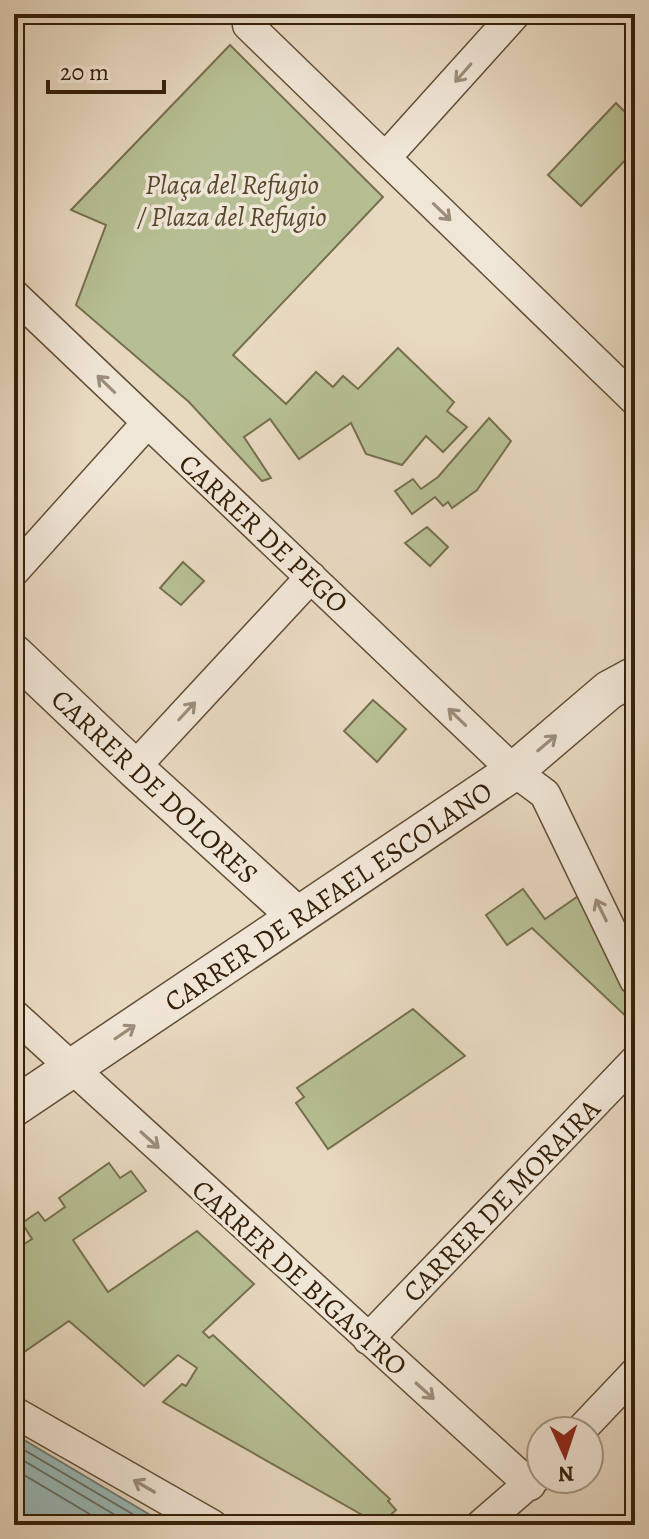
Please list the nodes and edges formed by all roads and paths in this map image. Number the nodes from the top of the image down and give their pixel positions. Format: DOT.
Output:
graph roads {
  1 [pos="515,14"];
  2 [pos="248,25"];
  3 [pos="386,157"];
  4 [pos="14,295"];
  5 [pos="635,400"];
  6 [pos="147,423"];
  7 [pos="14,571"];
  8 [pos="311,577"];
  9 [pos="14,654"];
  10 [pos="635,676"];
  11 [pos="134,768"];
  12 [pos="514,771"];
  13 [pos="297,916"];
  14 [pos="635,980"];
  15 [pos="14,1015"];
  16 [pos="635,1061"];
  17 [pos="72,1069"];
  18 [pos="14,1107"];
  19 [pos="368,1339"];
  20 [pos="635,1373"];
  21 [pos="14,1412"];
  22 [pos="595,1415"];
  23 [pos="525,1471"];
  24 [pos="525,1488"];
  25 [pos="212,1525"];
  26 [pos="481,1525"];
  1 -- 3 [label="street, one-way"];
  2 -- 3 [label="street"];
  3 -- 5 [label="street, one-way"];
  6 -- 4 [label="street, CARRER DE PEGO, one-way"];
  6 -- 7 [label="street"];
  6 -- 8 [label="street, CARRER DE PEGO"];
  11 -- 8 [label="street, one-way"];
  12 -- 8 [label="street, CARRER DE PEGO, one-way"];
  9 -- 11 [label="street, CARRER DE DOLORES"];
  12 -- 10 [label="street, CARRER DE RAFAEL ESCOLANO, one-way"];
  11 -- 13 [label="street, CARRER DE DOLORES"];
  12 -- 13 [label="street, CARRER DE RAFAEL ESCOLANO"];
  14 -- 12 [label="street, CARRER DE PEGO, one-way"];
  17 -- 13 [label="street, CARRER DE RAFAEL ESCOLANO, one-way"];
  15 -- 17 [label="street, CARRER DE BIGASTRO"];
  16 -- 19 [label="street, CARRER DE MORAIRA"];
  17 -- 18 [label="street, CARRER DE RAFAEL ESCOLANO"];
  17 -- 19 [label="street, CARRER DE BIGASTRO, one-way"];
  19 -- 23 [label="street, CARRER DE BIGASTRO, one-way"];
  20 -- 22 [label="street"];
  25 -- 21 [label="street, one-way"];
  24 -- 26 [label="street"];
}
